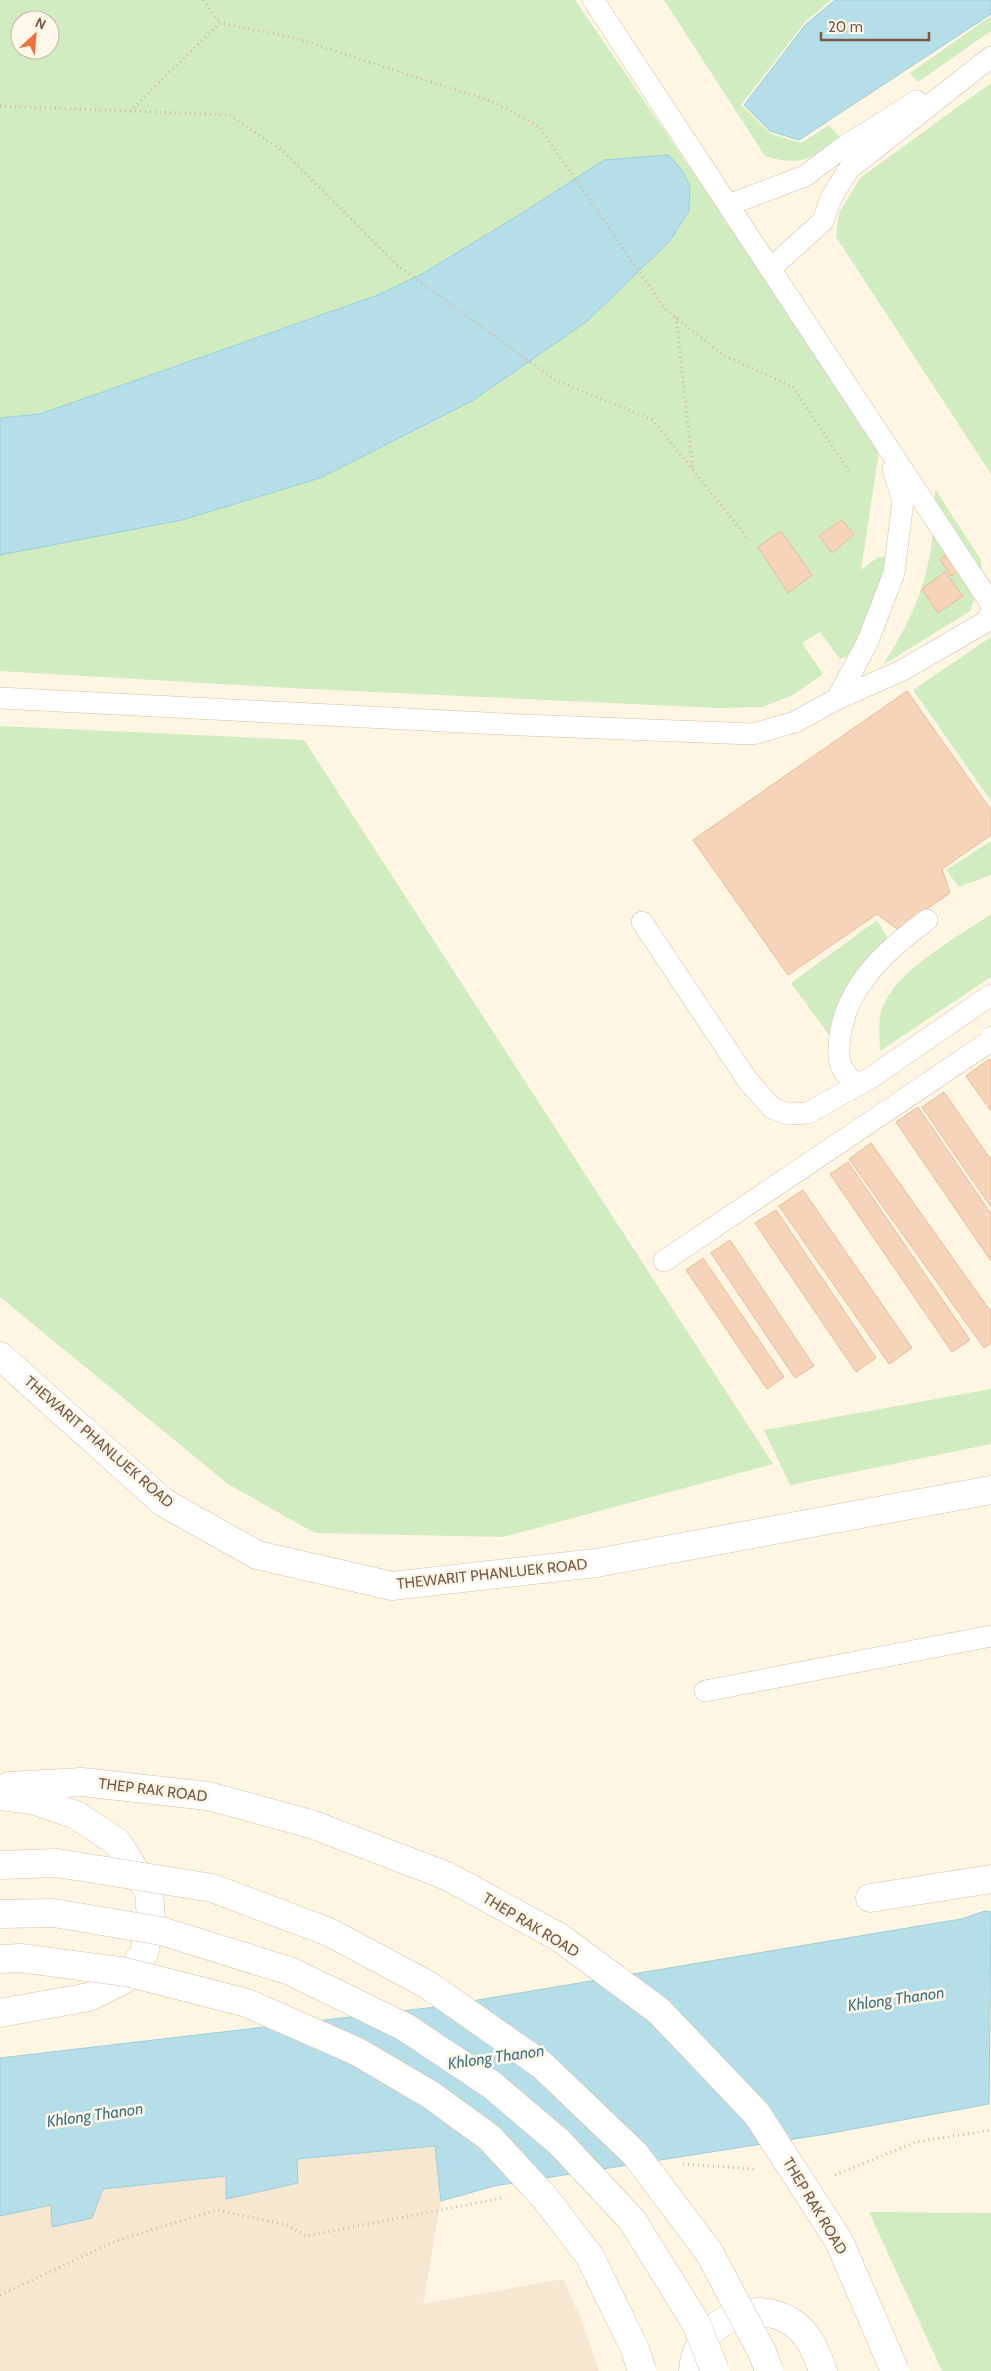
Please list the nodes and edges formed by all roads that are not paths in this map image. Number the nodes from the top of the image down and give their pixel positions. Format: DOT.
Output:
graph roads {
  1 [pos="592,0"];
  2 [pos="991,56"];
  3 [pos="728,205"];
  4 [pos="770,269"];
  5 [pos="876,430"];
  6 [pos="991,604"];
  7 [pos="991,612"];
  8 [pos="0,698"];
  9 [pos="837,699"];
  10 [pos="927,920"];
  11 [pos="642,922"];
  12 [pos="991,994"];
  13 [pos="991,1037"];
  14 [pos="856,1086"];
  15 [pos="664,1260"];
  16 [pos="0,1356"];
  17 [pos="991,1490"];
  18 [pos="991,1636"];
  19 [pos="705,1691"];
  20 [pos="0,1787"];
  21 [pos="0,1796"];
  22 [pos="0,1865"];
  23 [pos="991,1879"];
  24 [pos="870,1898"];
  25 [pos="0,1914"];
  26 [pos="0,1959"];
  27 [pos="0,2013"];
  28 [pos="642,2371"];
  29 [pos="693,2371"];
  30 [pos="715,2371"];
  31 [pos="769,2371"];
  32 [pos="823,2371"];
  33 [pos="894,2371"];
  1 -- 3 [label="lane"];
  2 -- 3 [label="lane"];
  2 -- 4 [label="lane"];
  3 -- 4 [label="lane"];
  4 -- 5 [label="lane"];
  5 -- 6 [label="lane"];
  5 -- 9 [label="lane"];
  7 -- 9 [label="lane"];
  8 -- 9 [label="lane"];
  10 -- 14 [label="lane"];
  11 -- 14 [label="lane"];
  12 -- 14 [label="lane"];
  13 -- 15 [label="lane"];
  16 -- 17 [label="main road, THEWARIT PHANLUEK ROAD"];
  18 -- 19 [label="lane"];
  20 -- 33 [label="main road, THEP RAK ROAD, bridge"];
  21 -- 27 [label="main road"];
  22 -- 31 [label="main road, bridge"];
  23 -- 24 [label="main road"];
  25 -- 30 [label="main road, bridge"];
  26 -- 28 [label="main road, bridge"];
  29 -- 32 [label="main road"];
}
